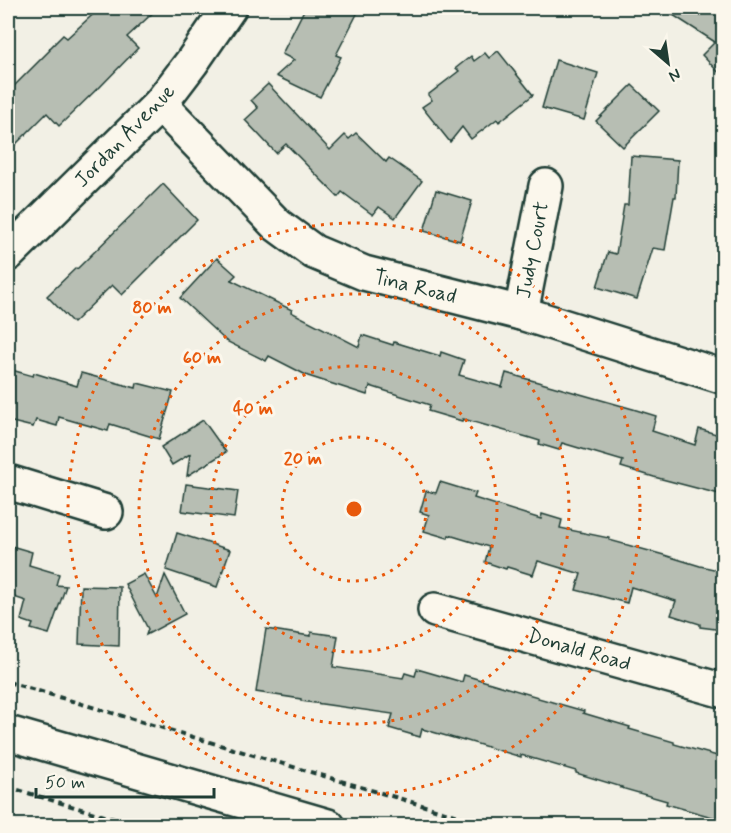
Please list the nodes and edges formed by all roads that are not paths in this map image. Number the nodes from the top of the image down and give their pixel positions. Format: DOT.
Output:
graph roads {
  1 [pos="229,8"];
  2 [pos="160,104"];
  3 [pos="546,186"];
  4 [pos="8,254"];
  5 [pos="521,314"];
  6 [pos="723,377"];
  7 [pos="8,482"];
  8 [pos="106,512"];
  9 [pos="435,610"];
  10 [pos="723,691"];
  11 [pos="8,733"];
  12 [pos="257,816"];
  13 [pos="328,825"];
  1 -- 2 [label="street, Jordan Avenue"];
  2 -- 4 [label="street, Jordan Avenue"];
  2 -- 5 [label="street, Tina Road"];
  3 -- 5 [label="street, Judy Court"];
  5 -- 6 [label="street, Tina Road"];
  7 -- 8 [label="street"];
  9 -- 10 [label="street, Donald Road"];
  11 -- 12 [label="street"];
  12 -- 13 [label="street"];
}
